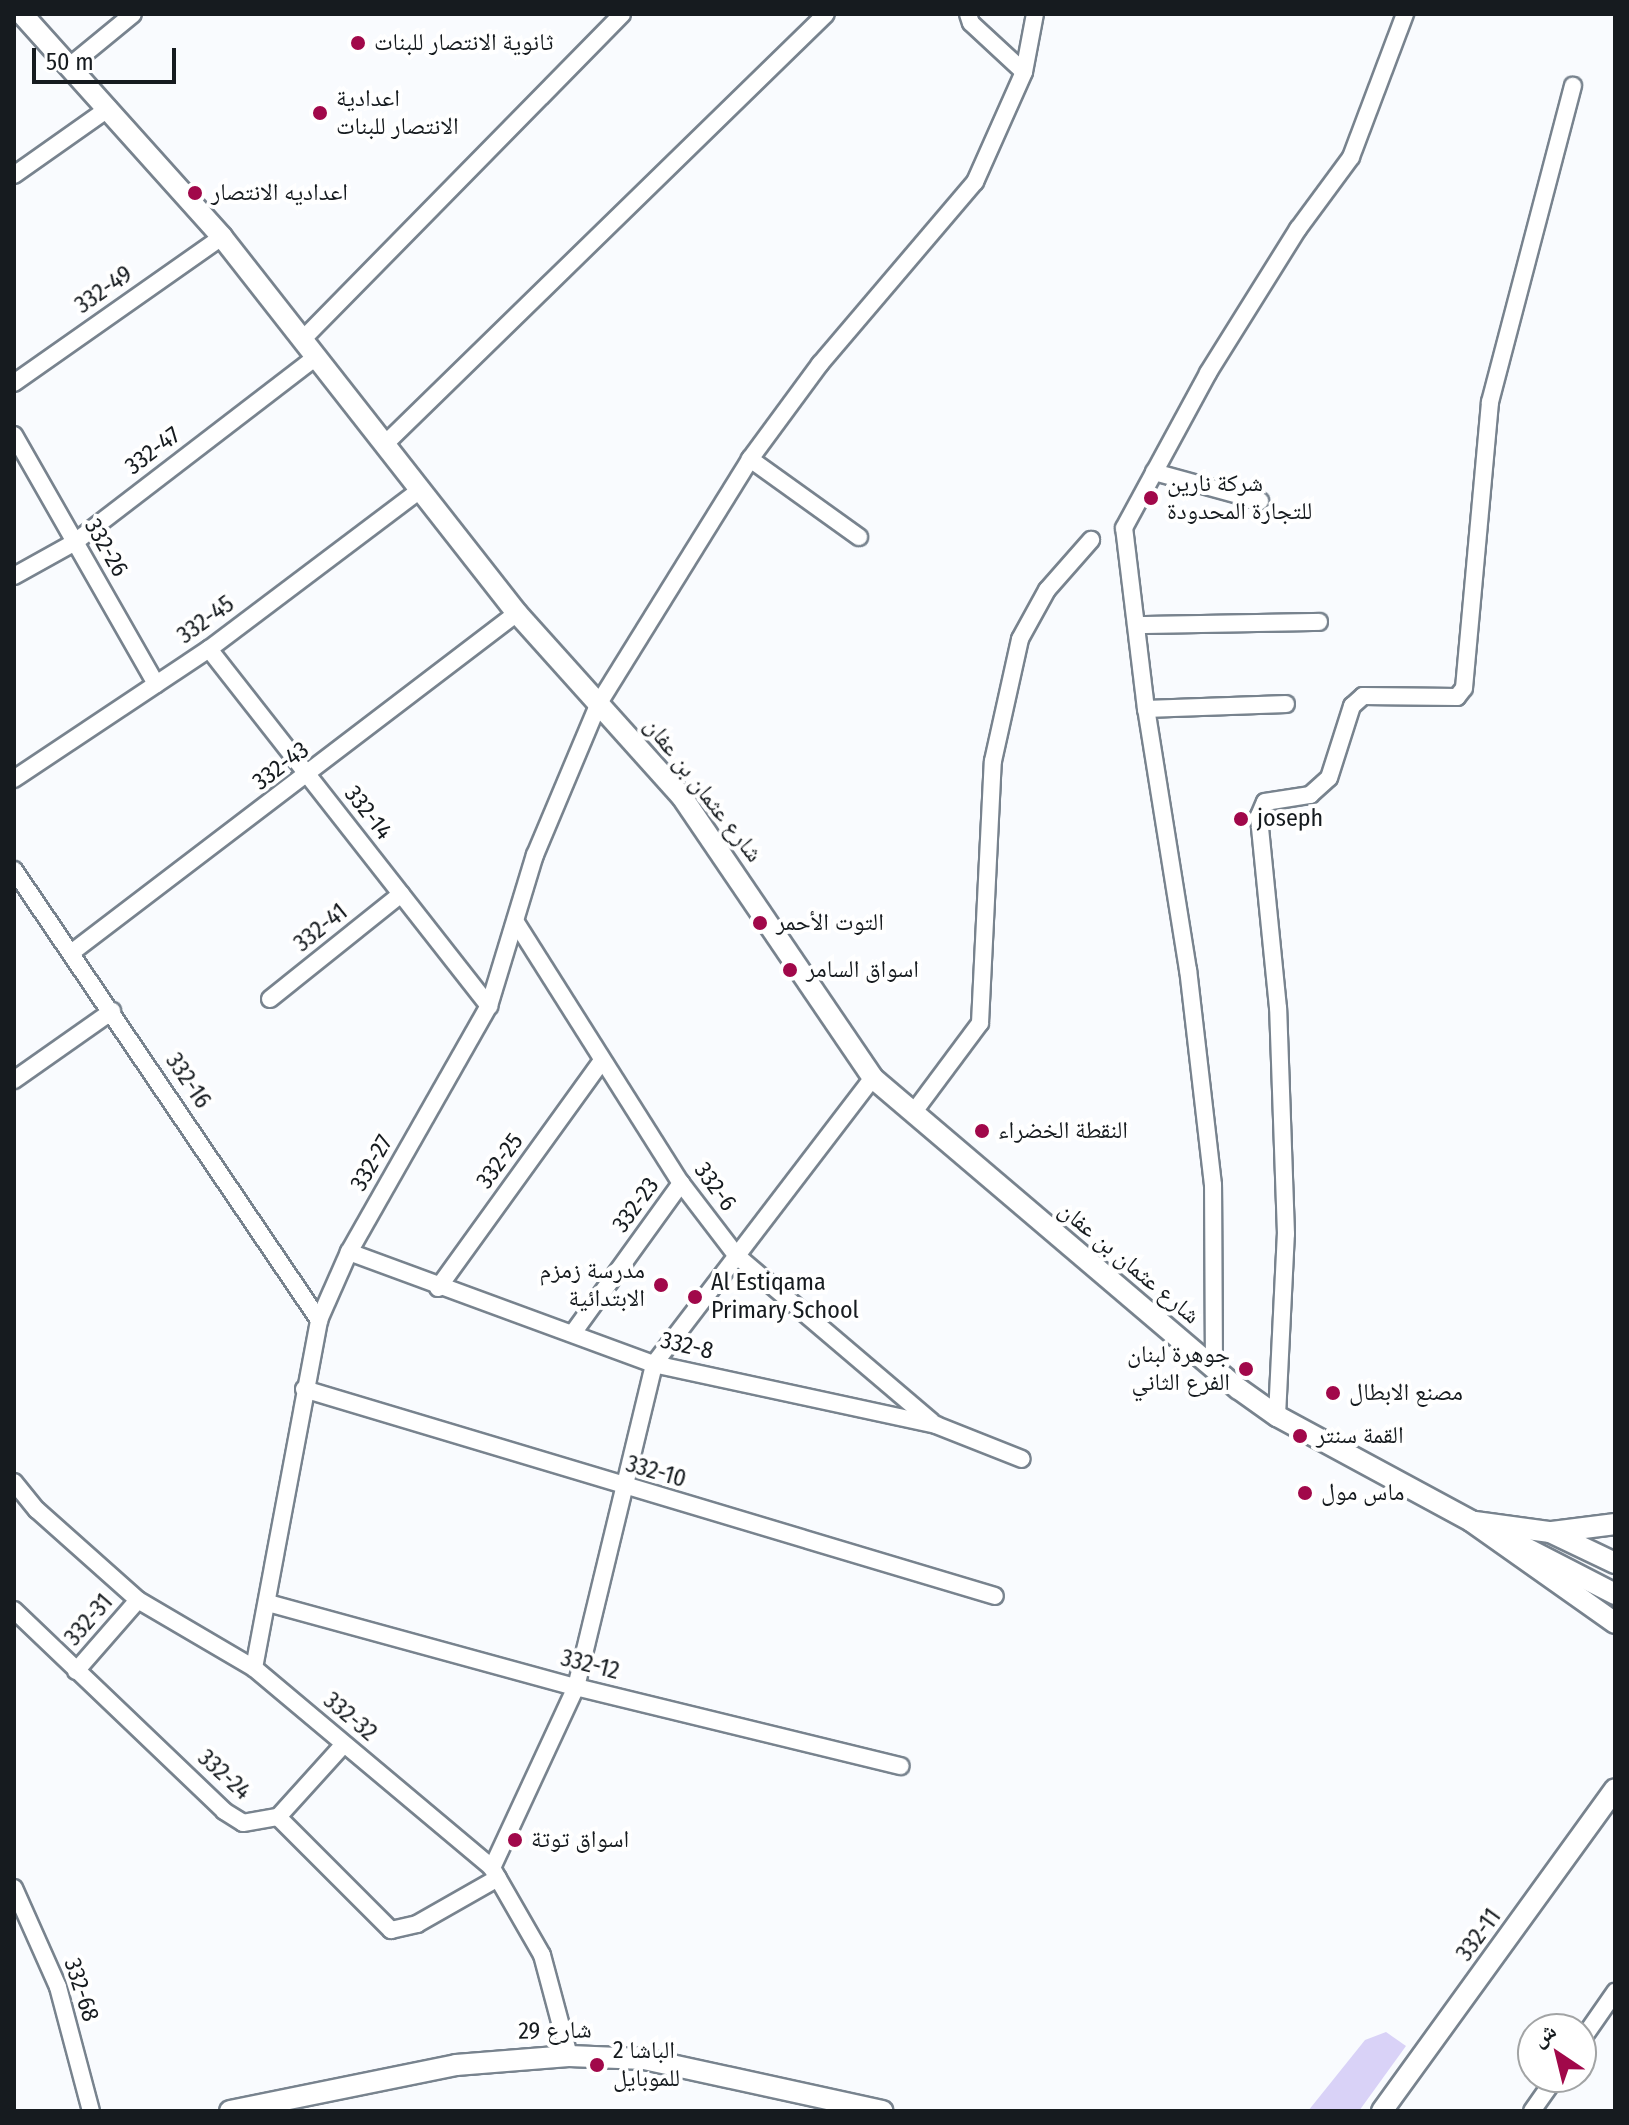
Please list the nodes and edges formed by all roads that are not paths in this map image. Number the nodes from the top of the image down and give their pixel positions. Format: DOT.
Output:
graph roads {
  1 [pos="22,14"];
  2 [pos="133,14"];
  3 [pos="826,14"];
  4 [pos="968,14"];
  5 [pos="1035,14"];
  6 [pos="1405,14"];
  7 [pos="615,16"];
  8 [pos="71,65"];
  9 [pos="1024,72"];
  10 [pos="1573,86"];
  11 [pos="109,108"];
  12 [pos="14,175"];
  13 [pos="222,237"];
  14 [pos="303,339"];
  15 [pos="317,356"];
  16 [pos="14,383"];
  17 [pos="14,435"];
  18 [pos="384,445"];
  19 [pos="750,459"];
  20 [pos="1154,472"];
  21 [pos="419,491"];
  22 [pos="1260,501"];
  23 [pos="859,537"];
  24 [pos="1091,540"];
  25 [pos="75,542"];
  26 [pos="14,576"];
  27 [pos="517,613"];
  28 [pos="1319,622"];
  29 [pos="1139,625"];
  30 [pos="209,649"];
  31 [pos="156,684"];
  32 [pos="599,703"];
  33 [pos="1286,704"];
  34 [pos="1146,709"];
  35 [pos="309,776"];
  36 [pos="14,779"];
  37 [pos="14,870"];
  38 [pos="401,894"];
  39 [pos="517,924"];
  40 [pos="71,953"];
  41 [pos="270,999"];
  42 [pos="489,1006"];
  43 [pos="112,1011"];
  44 [pos="601,1062"];
  45 [pos="873,1078"];
  46 [pos="14,1080"];
  47 [pos="913,1113"];
  48 [pos="681,1183"];
  49 [pos="349,1252"];
  50 [pos="736,1255"];
  51 [pos="438,1288"];
  52 [pos="319,1320"];
  53 [pos="573,1333"];
  54 [pos="654,1364"];
  55 [pos="1214,1370"];
  56 [pos="304,1389"];
  57 [pos="1277,1416"];
  58 [pos="936,1425"];
  59 [pos="1022,1459"];
  60 [pos="14,1482"];
  61 [pos="626,1488"];
  62 [pos="1471,1521"];
  63 [pos="1615,1524"];
  64 [pos="1550,1532"];
  65 [pos="1615,1563"];
  66 [pos="1615,1594"];
  67 [pos="995,1596"];
  68 [pos="138,1600"];
  69 [pos="268,1603"];
  70 [pos="14,1610"];
  71 [pos="1615,1623"];
  72 [pos="254,1668"];
  73 [pos="76,1671"];
  74 [pos="576,1687"];
  75 [pos="344,1744"];
  76 [pos="901,1766"];
  77 [pos="1615,1789"];
  78 [pos="278,1817"];
  79 [pos="495,1873"];
  80 [pos="14,1888"];
  81 [pos="1615,1992"];
  82 [pos="1597,2018"];
  83 [pos="569,2056"];
  84 [pos="1545,2093"];
  85 [pos="91,2111"];
  86 [pos="230,2111"];
  87 [pos="882,2111"];
  88 [pos="1382,2111"];
  89 [pos="1532,2111"];
  1 -- 8 [label="street, شارع عثمان بن عفان"];
  2 -- 8 [label="street"];
  3 -- 18 [label="street"];
  4 -- 9 [label="street"];
  5 -- 9 [label="street, 332-27"];
  6 -- 20 [label="street"];
  7 -- 14 [label="street"];
  8 -- 11 [label="street, شارع عثمان بن عفان"];
  9 -- 19 [label="street, 332-27"];
  10 -- 57 [label="street"];
  11 -- 12 [label="street"];
  11 -- 13 [label="street, شارع عثمان بن عفان"];
  13 -- 14 [label="street, شارع عثمان بن عفان"];
  13 -- 16 [label="street, 332-49"];
  14 -- 15 [label="street, شارع عثمان بن عفان"];
  15 -- 18 [label="street, شارع عثمان بن عفان"];
  15 -- 25 [label="street, 332-47"];
  17 -- 25 [label="street, 332-26"];
  18 -- 21 [label="street, شارع عثمان بن عفان"];
  19 -- 23 [label="street"];
  19 -- 32 [label="street, 332-27"];
  20 -- 22 [label="street"];
  20 -- 29 [label="street"];
  21 -- 27 [label="street, شارع عثمان بن عفان"];
  21 -- 30 [label="street, 332-45"];
  24 -- 47 [label="street"];
  25 -- 26 [label="street, 332-47"];
  25 -- 31 [label="street, 332-26"];
  27 -- 32 [label="street, شارع عثمان بن عفان"];
  27 -- 35 [label="street, 332-43"];
  28 -- 29 [label="street"];
  29 -- 34 [label="street"];
  30 -- 31 [label="street, 332-45"];
  30 -- 35 [label="street, 332-14"];
  31 -- 36 [label="street, 332-45"];
  32 -- 39 [label="street, 332-27"];
  32 -- 45 [label="street, شارع عثمان بن عفان"];
  33 -- 34 [label="street"];
  34 -- 55 [label="street"];
  35 -- 38 [label="street, 332-14"];
  35 -- 40 [label="street, 332-43"];
  37 -- 40 [label="street, 332-16"];
  38 -- 41 [label="street, 332-41"];
  38 -- 42 [label="street, 332-14"];
  39 -- 42 [label="street, 332-27"];
  39 -- 44 [label="street, 332-6"];
  40 -- 43 [label="street, 332-16"];
  42 -- 49 [label="street, 332-27"];
  43 -- 46 [label="street"];
  43 -- 52 [label="street, 332-16"];
  44 -- 48 [label="street, 332-6"];
  44 -- 51 [label="street, 332-25"];
  45 -- 47 [label="street, شارع عثمان بن عفان"];
  45 -- 50 [label="street"];
  47 -- 55 [label="street, شارع عثمان بن عفان"];
  48 -- 50 [label="street, 332-6"];
  48 -- 53 [label="street, 332-23"];
  49 -- 51 [label="street, 332-8"];
  49 -- 52 [label="street, 332-27"];
  50 -- 54 [label="street"];
  50 -- 58 [label="street, 332-6"];
  51 -- 53 [label="street, 332-8"];
  52 -- 56 [label="street, 332-27"];
  53 -- 54 [label="street, 332-8"];
  54 -- 58 [label="street, 332-8"];
  54 -- 61 [label="street"];
  55 -- 57 [label="street, شارع عثمان بن عفان"];
  56 -- 61 [label="street, 332-10"];
  56 -- 69 [label="street, 332-27"];
  57 -- 62 [label="street, شارع عثمان بن عفان"];
  58 -- 59 [label="street, 332-8"];
  60 -- 68 [label="street, 332-32"];
  61 -- 67 [label="street, 332-10"];
  61 -- 74 [label="street"];
  62 -- 64 [label="street, شارع عثمان بن عفان"];
  62 -- 66 [label="street"];
  62 -- 71 [label="street, شارع عثمان بن عفان"];
  63 -- 64 [label="street"];
  64 -- 65 [label="street, شارع عثمان بن عفان"];
  68 -- 72 [label="street, 332-32"];
  68 -- 73 [label="street, 332-31"];
  69 -- 72 [label="street, 332-27"];
  69 -- 74 [label="street, 332-12"];
  70 -- 73 [label="street, 332-24"];
  72 -- 75 [label="street, 332-32"];
  73 -- 78 [label="street, 332-24"];
  74 -- 76 [label="street, 332-12"];
  74 -- 79 [label="street"];
  75 -- 78 [label="street"];
  75 -- 79 [label="street, 332-32"];
  77 -- 88 [label="street, 332-11"];
  78 -- 79 [label="street"];
  79 -- 83 [label="street, 332-32"];
  80 -- 85 [label="street, 332-68"];
  81 -- 82 [label="street"];
  83 -- 86 [label="street, شارع 29"];
  83 -- 87 [label="street, شارع 29"];
  84 -- 89 [label="street"];
}
